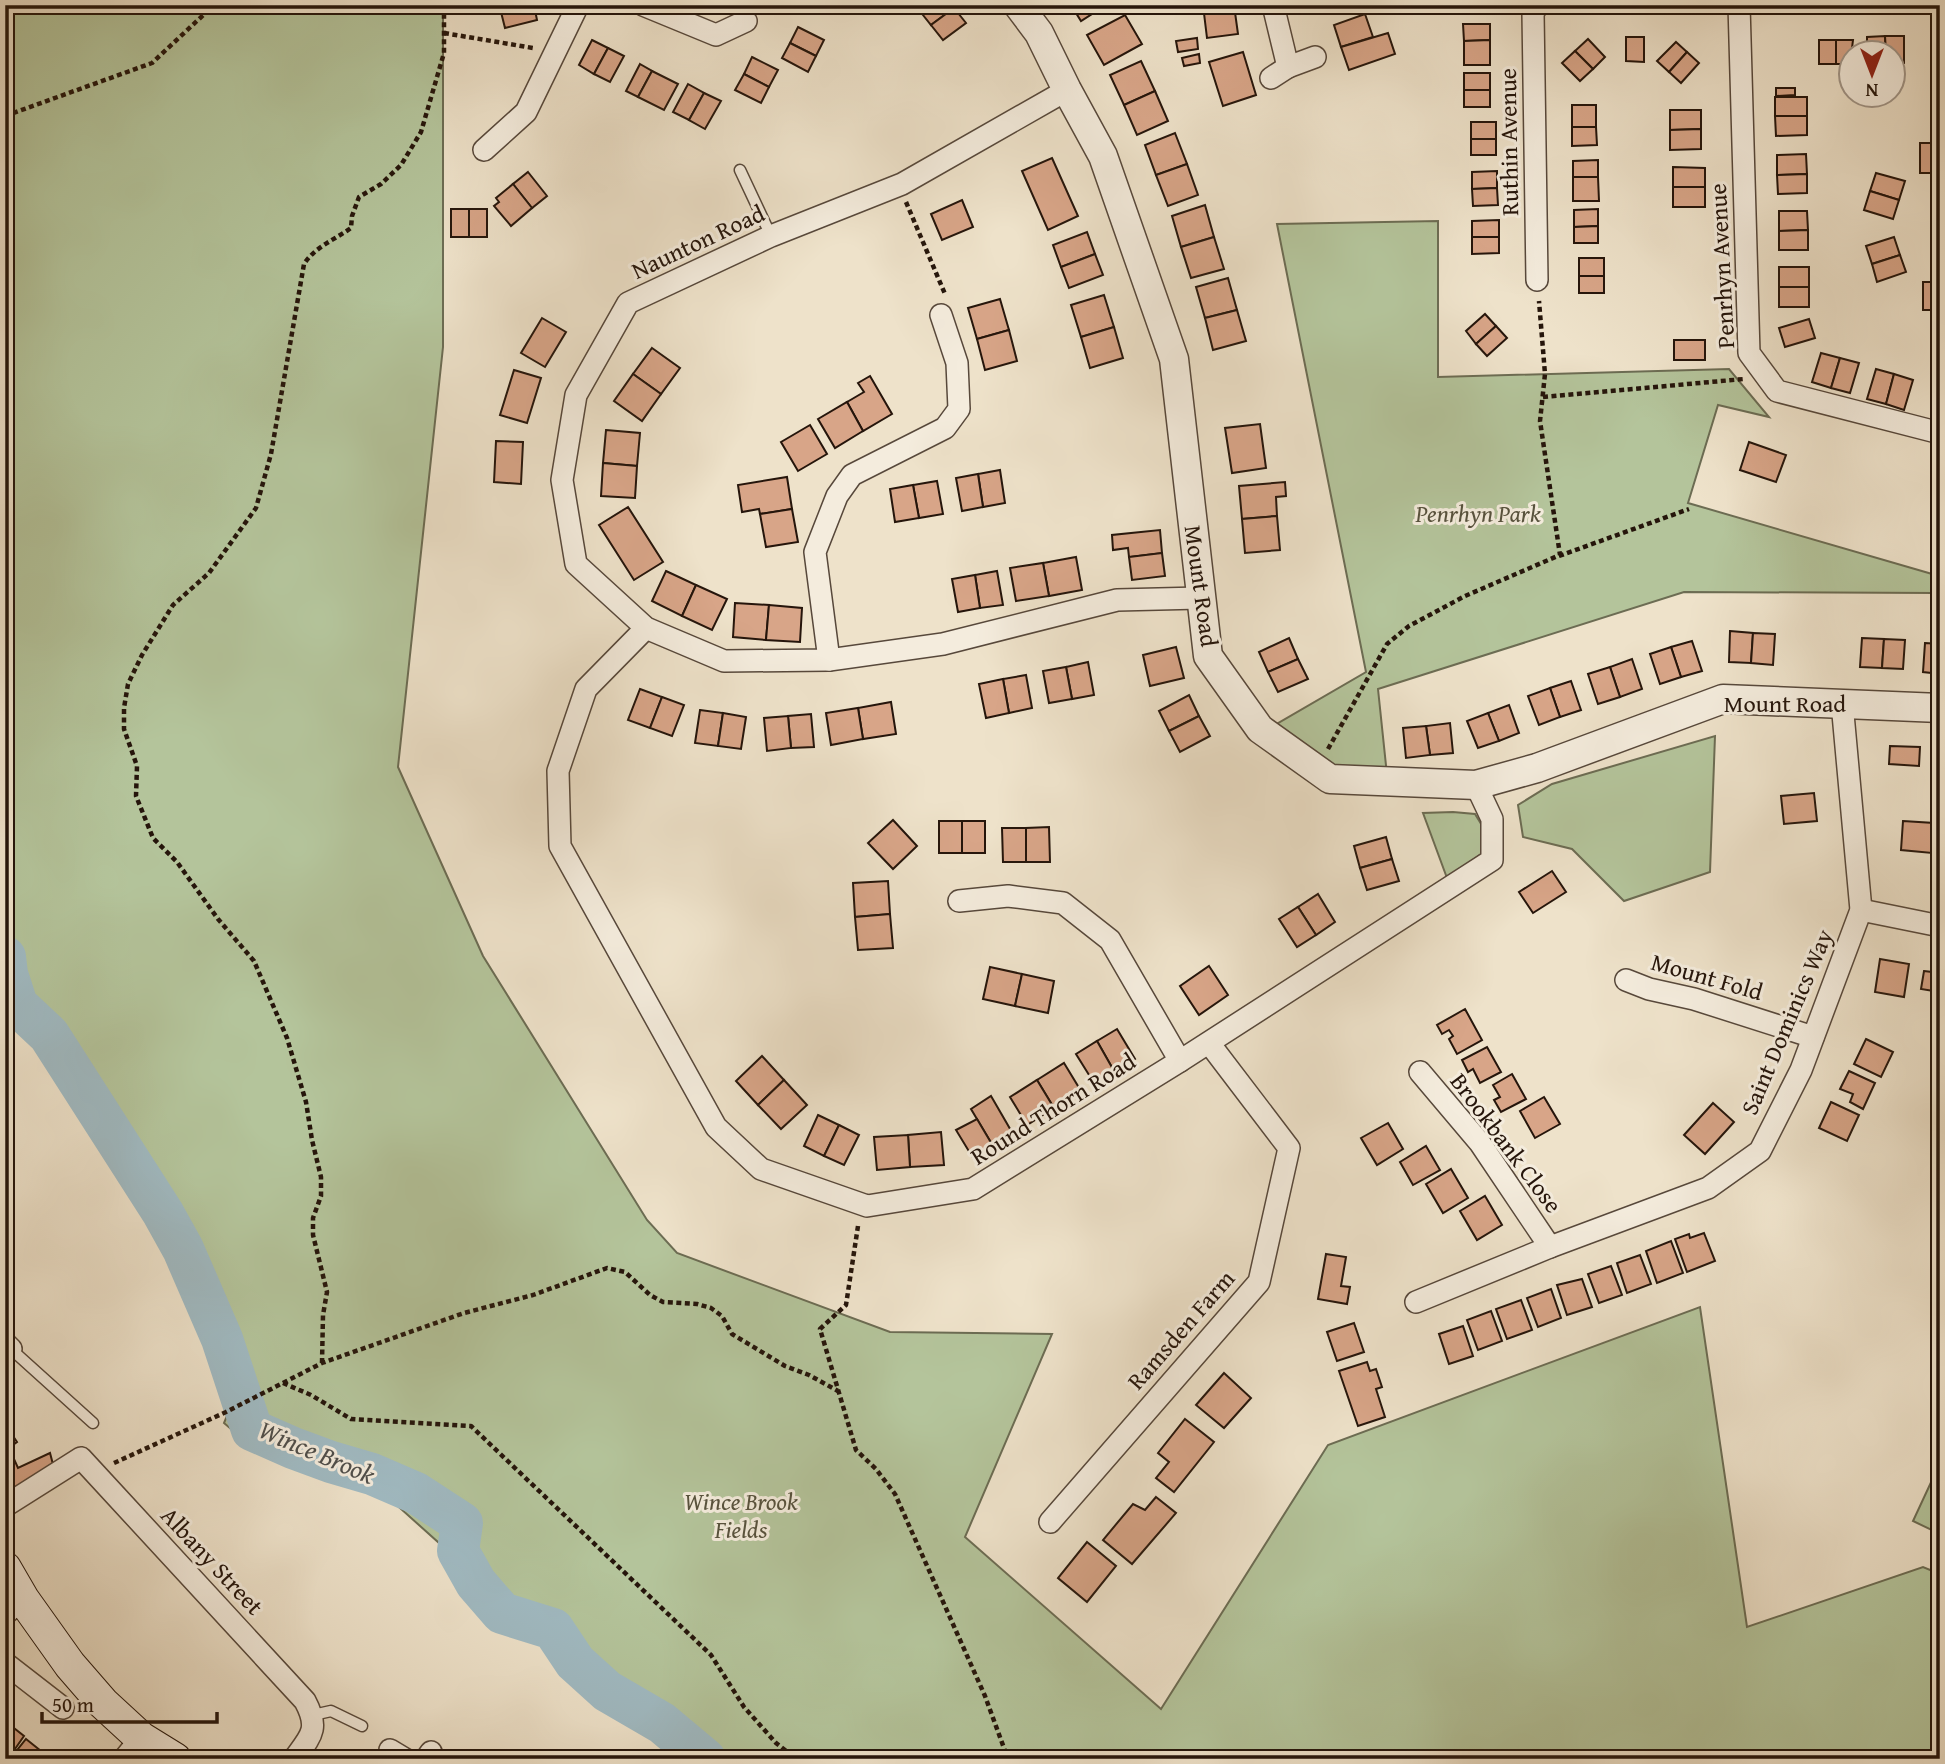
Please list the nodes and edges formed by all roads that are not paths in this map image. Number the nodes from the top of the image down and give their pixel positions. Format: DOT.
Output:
graph roads {
  1 [pos="578,5"];
  2 [pos="643,5"];
  3 [pos="1018,5"];
  4 [pos="1273,5"];
  5 [pos="1538,5"];
  6 [pos="1740,5"];
  7 [pos="746,21"];
  8 [pos="1315,57"];
  9 [pos="1067,90"];
  10 [pos="484,150"];
  11 [pos="740,170"];
  12 [pos="771,236"];
  13 [pos="1538,279"];
  14 [pos="941,315"];
  15 [pos="1940,433"];
  16 [pos="1200,598"];
  17 [pos="646,628"];
  18 [pos="829,660"];
  19 [pos="1842,703"];
  20 [pos="1940,708"];
  21 [pos="1475,785"];
  22 [pos="958,901"];
  23 [pos="1861,910"];
  24 [pos="1940,926"];
  25 [pos="1626,980"];
  26 [pos="1813,1037"];
  27 [pos="1209,1043"];
  28 [pos="1180,1061"];
  29 [pos="1420,1072"];
  30 [pos="1550,1247"];
  31 [pos="1416,1302"];
  32 [pos="8,1346"];
  33 [pos="93,1423"];
  34 [pos="5,1506"];
  35 [pos="1050,1522"];
  36 [pos="5,1568"];
  37 [pos="14,1606"];
  38 [pos="5,1663"];
  39 [pos="62,1708"];
  40 [pos="309,1708"];
  41 [pos="362,1726"];
  42 [pos="132,1748"];
  43 [pos="175,1759"];
  44 [pos="294,1759"];
  1 -- 10 [label="street"];
  2 -- 7 [label="street"];
  3 -- 9 [label="street, Mount Road"];
  4 -- 8 [label="street"];
  5 -- 13 [label="street, Ruthin Avenue"];
  6 -- 15 [label="street, Penrhyn Avenue"];
  9 -- 12 [label="street, Naunton Road"];
  9 -- 16 [label="street, Mount Road"];
  11 -- 12 [label="lane"];
  12 -- 17 [label="street, Naunton Road"];
  14 -- 18 [label="street"];
  16 -- 18 [label="street, Naunton Road"];
  16 -- 21 [label="street, Mount Road"];
  17 -- 18 [label="street, Naunton Road"];
  17 -- 28 [label="street, Round Thorn Road"];
  19 -- 20 [label="street, Mount Road"];
  19 -- 21 [label="street, Mount Road"];
  19 -- 23 [label="street, Saint Dominics Way"];
  21 -- 27 [label="street, Round Thorn Road"];
  22 -- 28 [label="street"];
  23 -- 24 [label="street"];
  23 -- 26 [label="street, Saint Dominics Way"];
  25 -- 26 [label="street, Mount Fold"];
  26 -- 30 [label="street, Saint Dominics Way"];
  27 -- 28 [label="street, Round Thorn Road"];
  27 -- 35 [label="street, Ramsden Farm"];
  29 -- 30 [label="street, Brookbank Close"];
  30 -- 31 [label="street, Saint Dominics Way"];
  32 -- 33 [label="lane"];
  34 -- 40 [label="street, Albany Street"];
  36 -- 37 [label="main road"];
  37 -- 42 [label="main road"];
  38 -- 39 [label="street"];
  40 -- 41 [label="lane"];
  40 -- 44 [label="street"];
  42 -- 43 [label="main road"];
}
